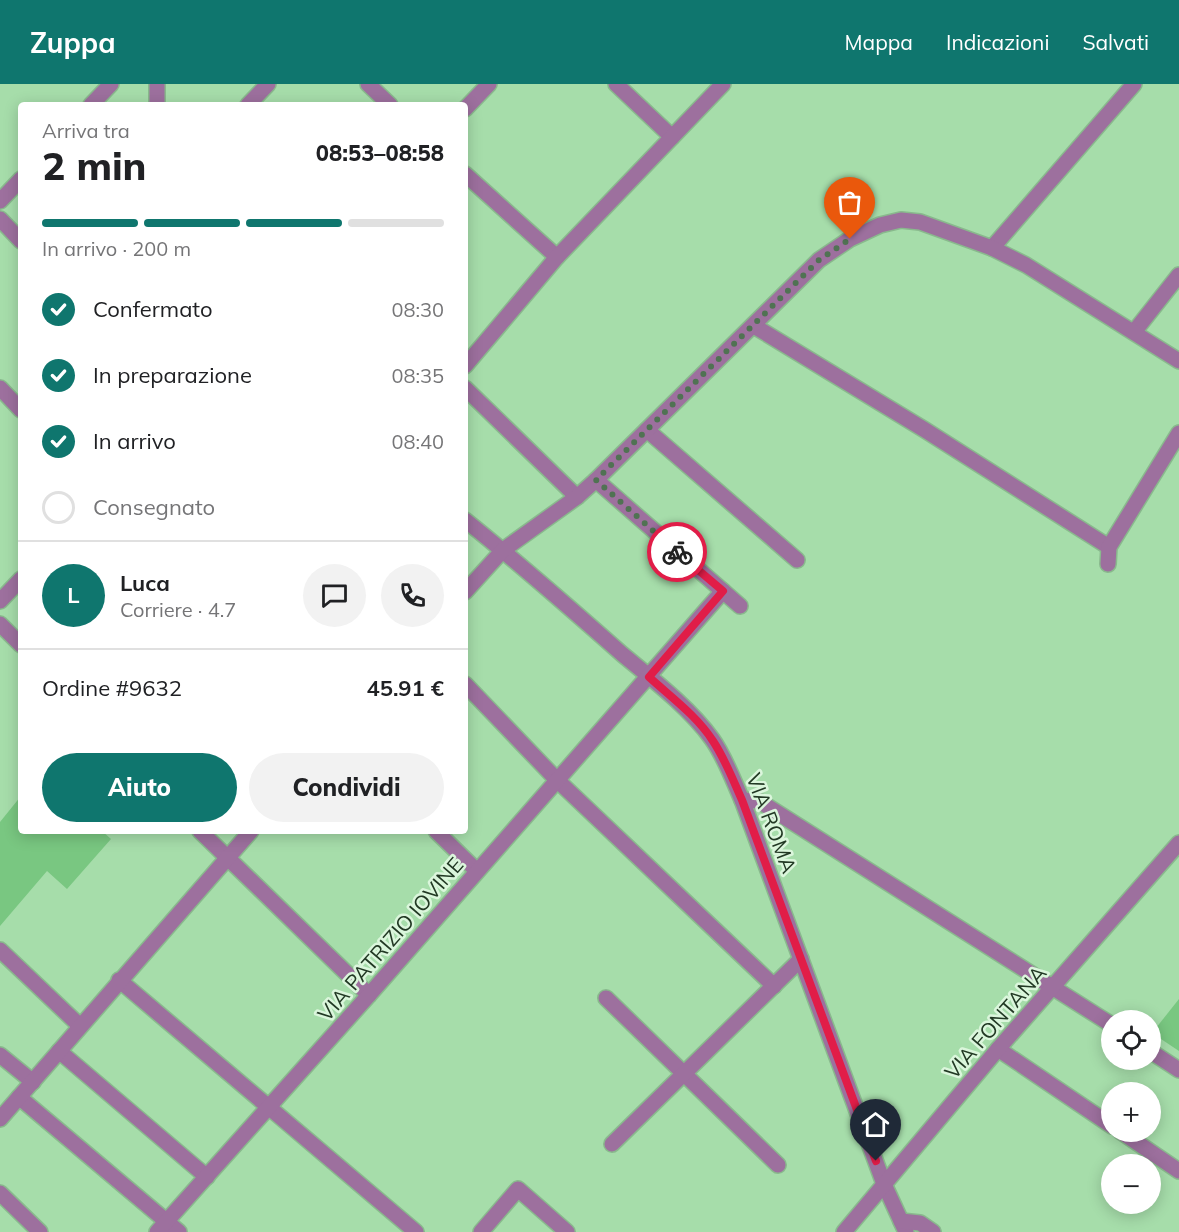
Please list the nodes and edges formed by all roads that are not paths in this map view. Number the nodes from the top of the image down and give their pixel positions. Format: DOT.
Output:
graph roads {
  1 [pos="111,84"];
  2 [pos="157,84"];
  3 [pos="268,84"];
  4 [pos="368,84"];
  5 [pos="489,84"];
  6 [pos="616,84"];
  7 [pos="723,84"];
  8 [pos="1134,84"];
  9 [pos="94,102"];
  10 [pos="157,102"];
  11 [pos="251,102"];
  12 [pos="387,102"];
  13 [pos="468,106"];
  14 [pos="672,137"];
  15 [pos="468,177"];
  16 [pos="18,182"];
  17 [pos="0,201"];
  18 [pos="0,219"];
  19 [pos="18,238"];
  20 [pos="992,248"];
  21 [pos="557,257"];
  22 [pos="1179,275"];
  23 [pos="754,326"];
  24 [pos="1134,332"];
  25 [pos="1179,361"];
  26 [pos="468,362"];
  27 [pos="0,388"];
  28 [pos="468,391"];
  29 [pos="18,407"];
  30 [pos="647,430"];
  31 [pos="1179,434"];
  32 [pos="596,480"];
  33 [pos="577,497"];
  34 [pos="468,522"];
  35 [pos="1109,547"];
  36 [pos="503,550"];
  37 [pos="797,560"];
  38 [pos="1108,564"];
  39 [pos="18,582"];
  40 [pos="468,589"];
  41 [pos="723,591"];
  42 [pos="0,601"];
  43 [pos="740,606"];
  44 [pos="0,624"];
  45 [pos="18,642"];
  46 [pos="649,677"];
  47 [pos="468,687"];
  48 [pos="557,780"];
  49 [pos="742,800"];
  50 [pos="203,834"];
  51 [pos="248,834"];
  52 [pos="439,834"];
  53 [pos="1179,843"];
  54 [pos="226,858"];
  55 [pos="477,871"];
  56 [pos="0,950"];
  57 [pos="801,959"];
  58 [pos="119,980"];
  59 [pos="774,986"];
  60 [pos="1054,987"];
  61 [pos="369,995"];
  62 [pos="606,998"];
  63 [pos="1101,1018"];
  64 [pos="80,1026"];
  65 [pos="998,1049"];
  66 [pos="59,1051"];
  67 [pos="0,1055"];
  68 [pos="1161,1058"];
  69 [pos="1179,1070"];
  70 [pos="684,1074"];
  71 [pos="33,1082"];
  72 [pos="19,1096"];
  73 [pos="269,1107"];
  74 [pos="1101,1118"];
  75 [pos="0,1119"];
  76 [pos="1136,1142"];
  77 [pos="612,1144"];
  78 [pos="778,1165"];
  79 [pos="1179,1171"];
  80 [pos="207,1177"];
  81 [pos="884,1184"];
  82 [pos="0,1193"];
  83 [pos="162,1227"];
  84 [pos="903,1227"];
  85 [pos="40,1232"];
  86 [pos="179,1232"];
  87 [pos="416,1232"];
  88 [pos="481,1232"];
  89 [pos="567,1232"];
  90 [pos="844,1232"];
  91 [pos="933,1232"];
  1 -- 9 [label="street"];
  2 -- 10 [label="street"];
  3 -- 11 [label="street"];
  4 -- 12 [label="street"];
  5 -- 13 [label="street"];
  6 -- 14 [label="street"];
  7 -- 14 [label="street"];
  8 -- 20 [label="street"];
  14 -- 21 [label="street"];
  15 -- 21 [label="street"];
  16 -- 17 [label="street"];
  18 -- 19 [label="street"];
  20 -- 23 [label="street"];
  20 -- 24 [label="street"];
  21 -- 26 [label="street"];
  22 -- 24 [label="street"];
  23 -- 30 [label="street"];
  23 -- 35 [label="street"];
  24 -- 25 [label="street"];
  27 -- 29 [label="street"];
  28 -- 33 [label="street"];
  30 -- 32 [label="street"];
  30 -- 37 [label="street"];
  31 -- 35 [label="street"];
  32 -- 33 [label="street"];
  32 -- 41 [label="street"];
  33 -- 36 [label="street"];
  34 -- 36 [label="street, VIA ROMA"];
  35 -- 38 [label="street"];
  36 -- 40 [label="street"];
  36 -- 46 [label="street, VIA ROMA"];
  39 -- 42 [label="street"];
  41 -- 43 [label="street"];
  41 -- 46 [label="street, VIA PATRIZIO IOVINE"];
  44 -- 45 [label="street"];
  46 -- 48 [label="street, VIA PATRIZIO IOVINE"];
  46 -- 49 [label="street, VIA ROMA"];
  47 -- 48 [label="street"];
  48 -- 55 [label="street, VIA PATRIZIO IOVINE"];
  48 -- 59 [label="street"];
  49 -- 57 [label="street, VIA ROMA"];
  49 -- 60 [label="street"];
  50 -- 54 [label="street"];
  51 -- 54 [label="street"];
  52 -- 55 [label="street"];
  53 -- 60 [label="street, VIA FONTANA"];
  54 -- 58 [label="street"];
  54 -- 61 [label="street"];
  55 -- 61 [label="street, VIA PATRIZIO IOVINE"];
  56 -- 64 [label="street"];
  57 -- 59 [label="street"];
  57 -- 81 [label="street, VIA ROMA"];
  58 -- 64 [label="street"];
  58 -- 73 [label="street"];
  59 -- 70 [label="street"];
  60 -- 63 [label="street"];
  60 -- 65 [label="street, VIA FONTANA"];
  61 -- 73 [label="street, VIA PATRIZIO IOVINE"];
  62 -- 70 [label="street"];
  64 -- 66 [label="street"];
  65 -- 74 [label="street"];
  65 -- 81 [label="street, VIA FONTANA"];
  66 -- 71 [label="street"];
  66 -- 80 [label="street"];
  67 -- 71 [label="street"];
  68 -- 69 [label="street"];
  70 -- 77 [label="street"];
  70 -- 78 [label="street"];
  71 -- 72 [label="street"];
  72 -- 75 [label="street"];
  72 -- 83 [label="street"];
  73 -- 80 [label="street, VIA PATRIZIO IOVINE"];
  73 -- 87 [label="street"];
  76 -- 79 [label="street"];
  80 -- 83 [label="street, VIA PATRIZIO IOVINE"];
  81 -- 84 [label="street, VIA ROMA"];
  81 -- 90 [label="street, VIA FONTANA"];
  82 -- 85 [label="street"];
  83 -- 86 [label="street"];
  84 -- 91 [label="street"];
  88 -- 89 [label="street"];
}
